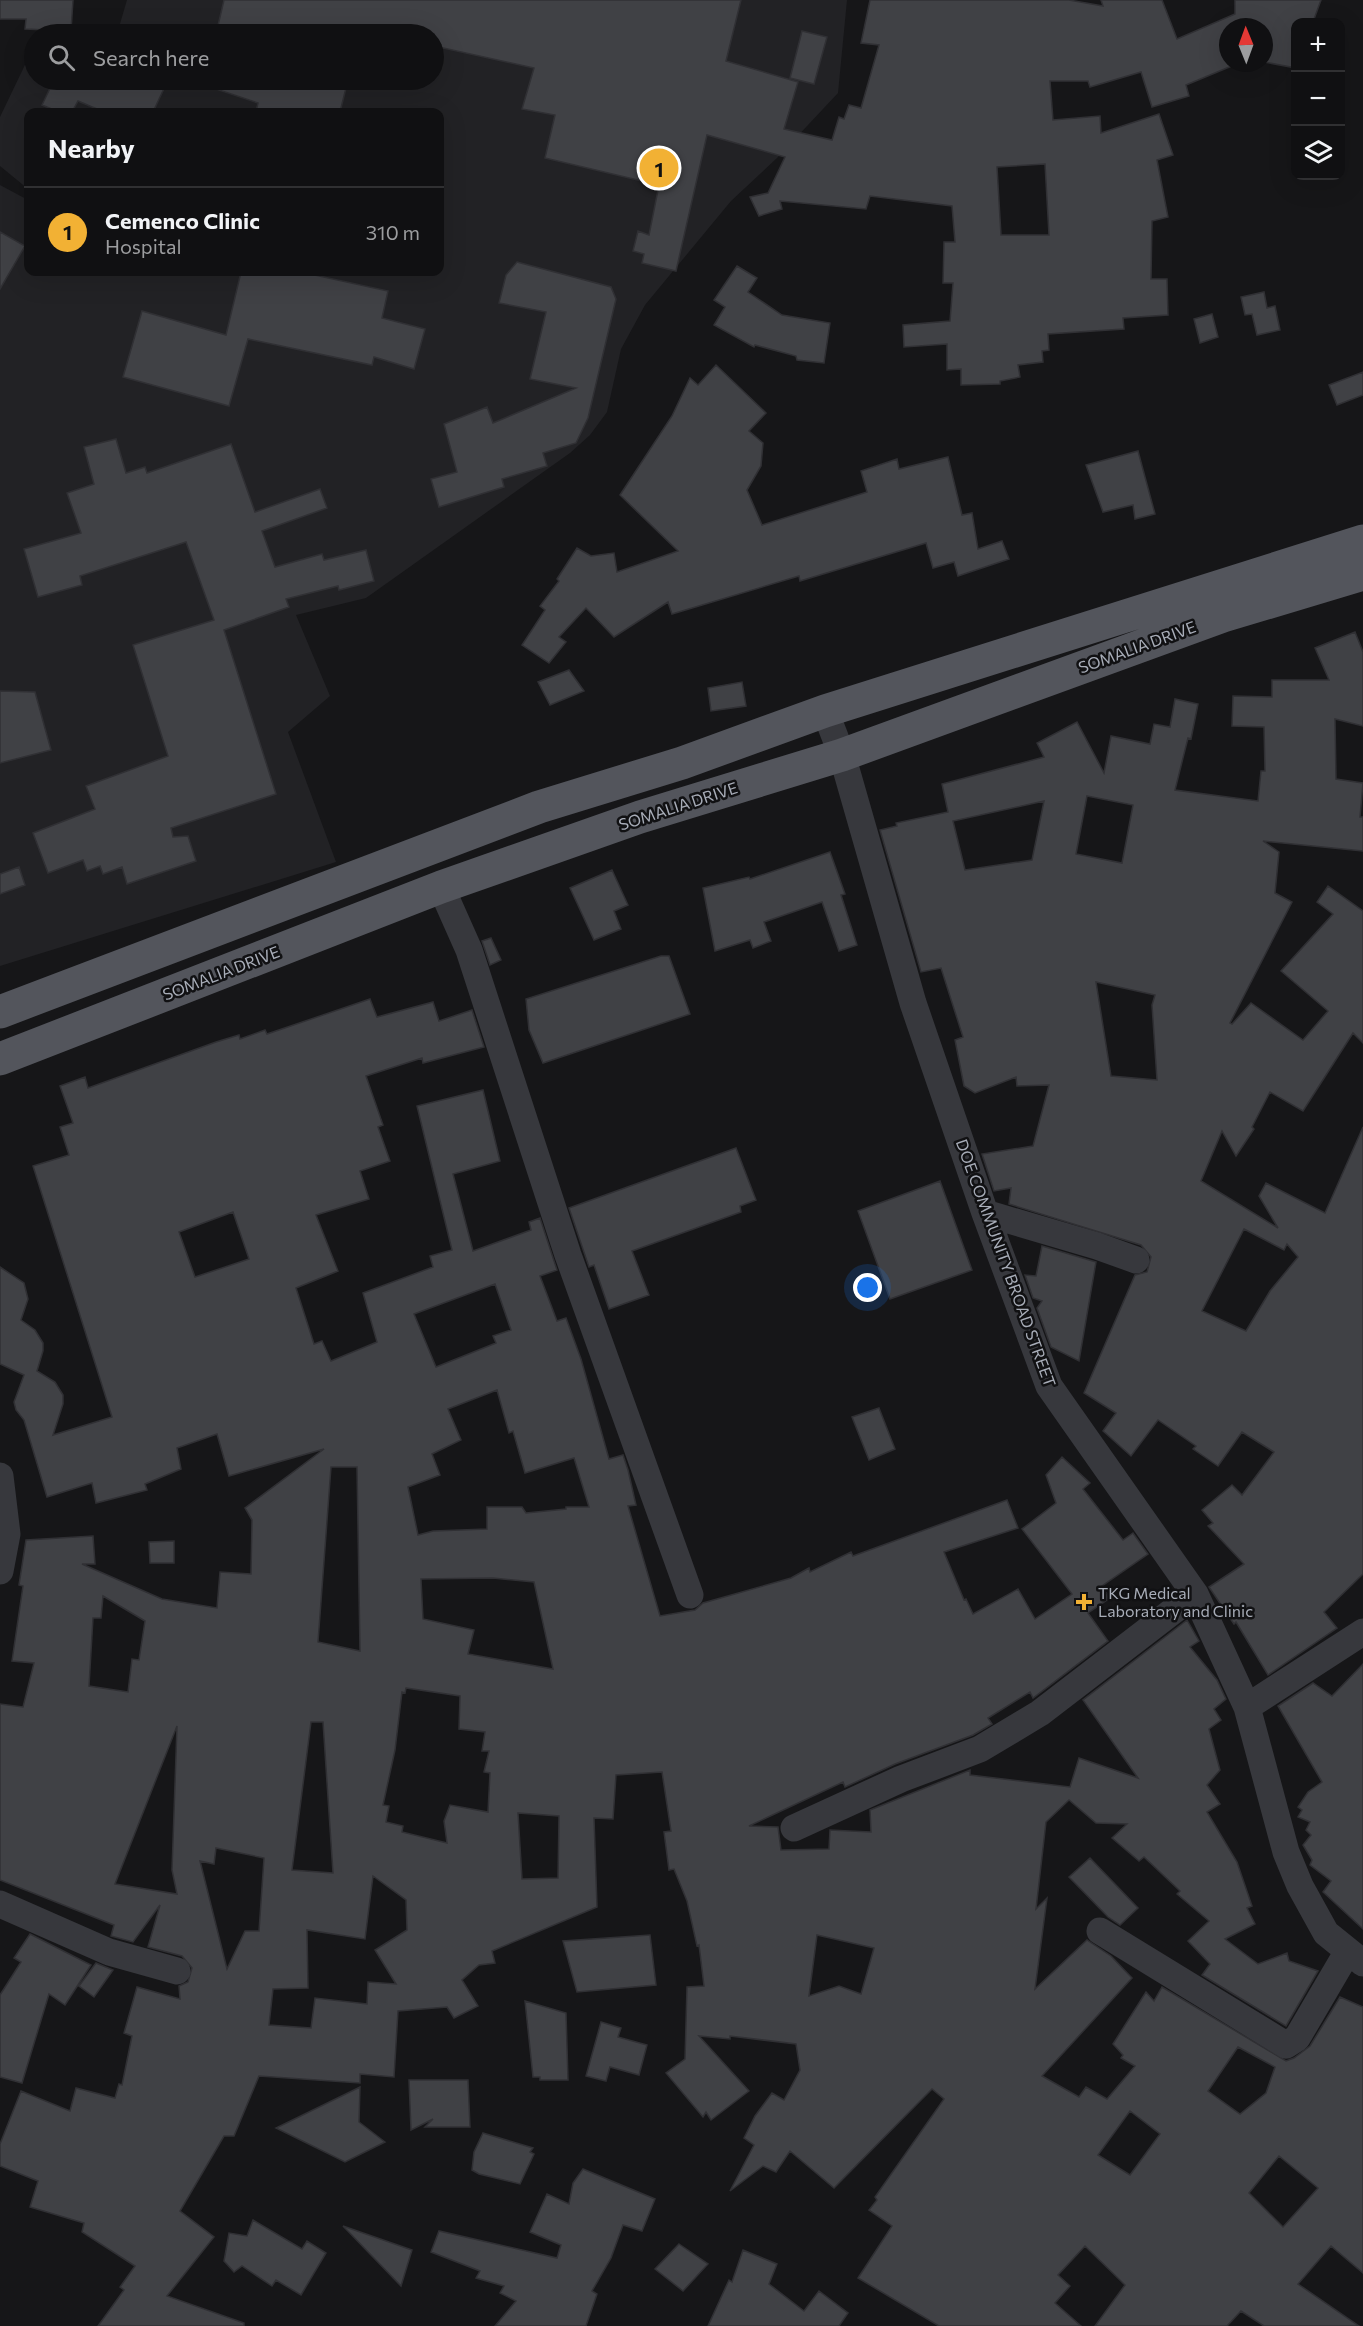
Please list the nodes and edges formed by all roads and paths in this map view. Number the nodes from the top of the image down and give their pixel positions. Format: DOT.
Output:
graph roads {
  1 [pos="1363,541"];
  2 [pos="1363,574"];
  3 [pos="825,711"];
  4 [pos="842,755"];
  5 [pos="441,887"];
  6 [pos="0,1012"];
  7 [pos="0,1059"];
  8 [pos="985,1213"];
  9 [pos="1137,1260"];
  10 [pos="0,1476"];
  11 [pos="0,1571"];
  12 [pos="1195,1594"];
  13 [pos="690,1595"];
  14 [pos="1363,1632"];
  15 [pos="1247,1707"];
  16 [pos="794,1828"];
  17 [pos="0,1904"];
  18 [pos="1100,1931"];
  19 [pos="1355,1957"];
  20 [pos="177,1971"];
  1 -- 3 [label="main road, SOMALIA DRIVE"];
  2 -- 4 [label="main road, SOMALIA DRIVE"];
  3 -- 4 [label="street, DOE COMMUNITY BROAD STREET"];
  3 -- 6 [label="main road, SOMALIA DRIVE"];
  4 -- 5 [label="main road, SOMALIA DRIVE"];
  4 -- 8 [label="street, DOE COMMUNITY BROAD STREET"];
  5 -- 7 [label="main road, SOMALIA DRIVE"];
  5 -- 13 [label="street"];
  8 -- 9 [label="street"];
  8 -- 12 [label="street, DOE COMMUNITY BROAD STREET"];
  10 -- 11 [label="street"];
  12 -- 15 [label="street, DOE COMMUNITY BROAD STREET"];
  12 -- 16 [label="street"];
  14 -- 15 [label="street"];
  15 -- 19 [label="street, DOE COMMUNITY BROAD STREET"];
  17 -- 20 [label="street"];
  18 -- 19 [label="street"];
}
